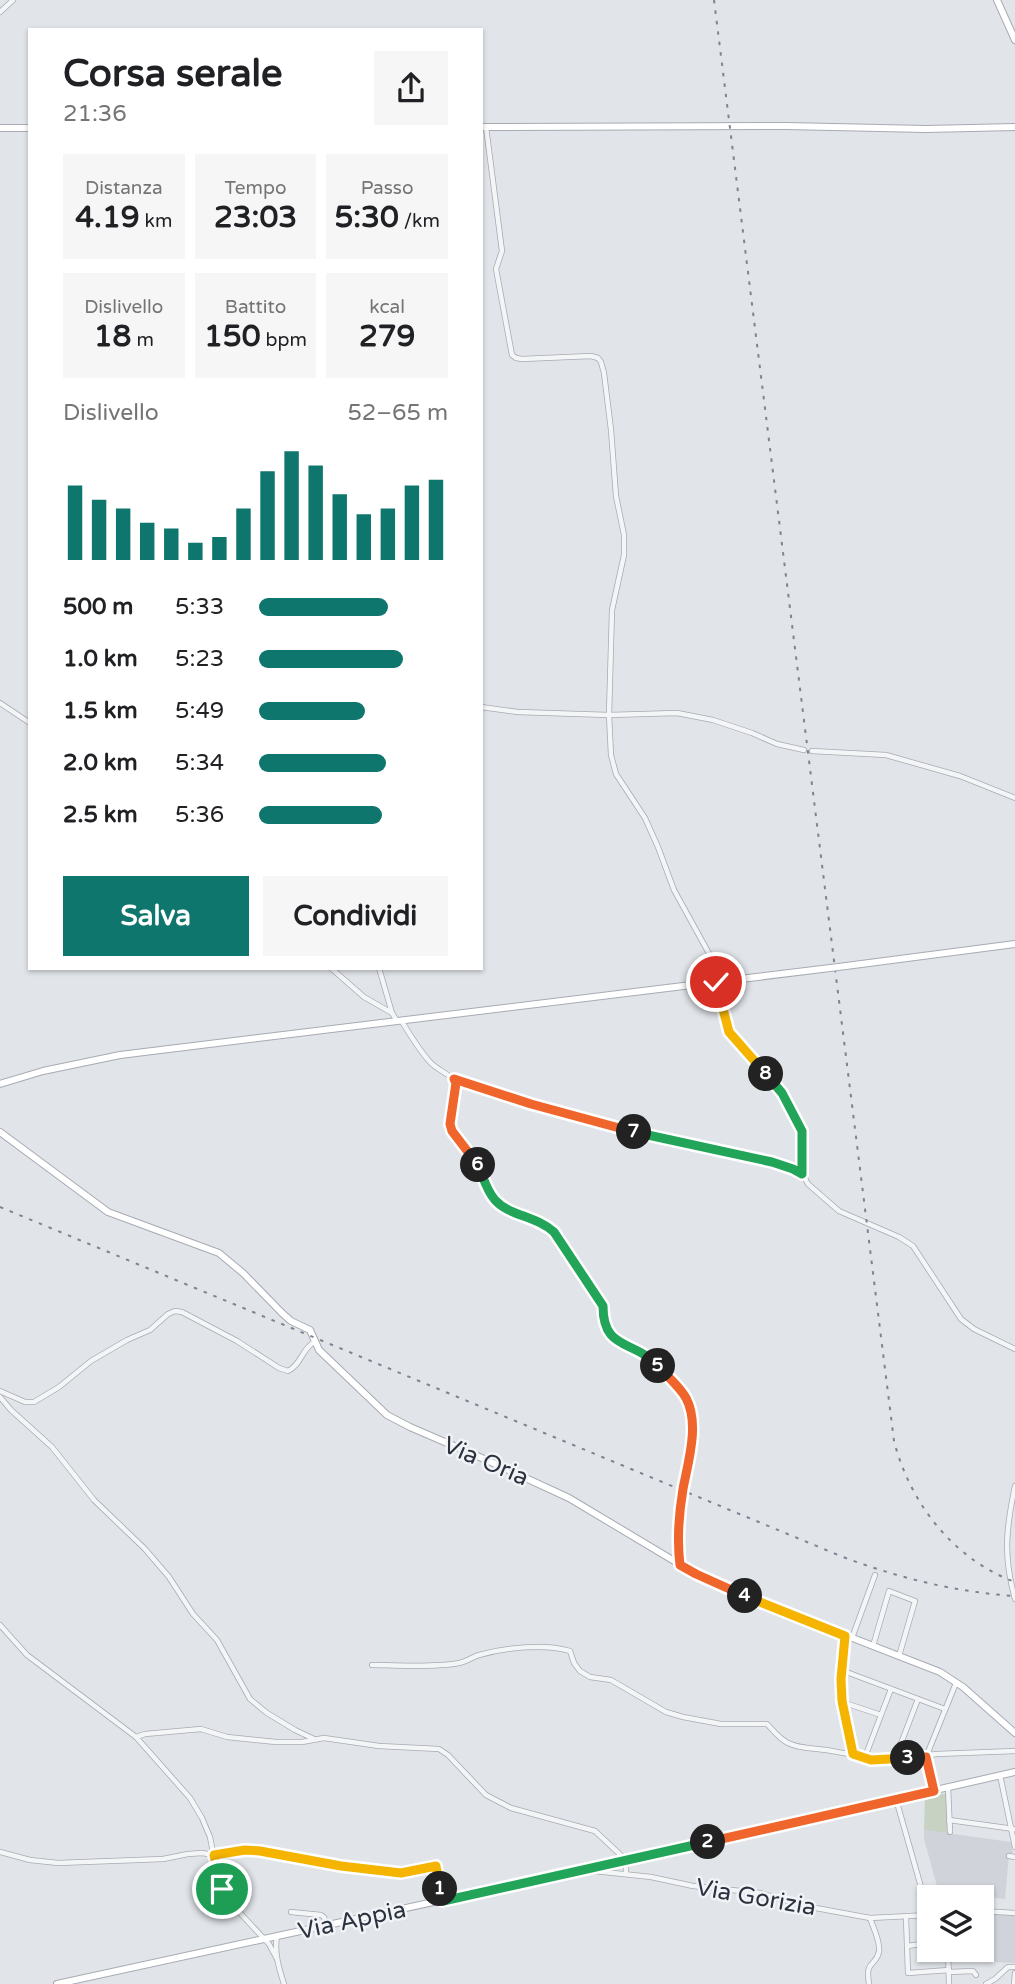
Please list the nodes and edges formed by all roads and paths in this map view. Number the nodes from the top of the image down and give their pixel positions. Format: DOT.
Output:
graph roads {
  1 [pos="13,0"];
  2 [pos="997,0"];
  3 [pos="0,12"];
  4 [pos="1015,40"];
  5 [pos="484,127"];
  6 [pos="1015,127"];
  7 [pos="0,128"];
  8 [pos="28,128"];
  9 [pos="0,703"];
  10 [pos="483,707"];
  11 [pos="609,715"];
  12 [pos="28,722"];
  13 [pos="804,751"];
  14 [pos="812,751"];
  15 [pos="1015,798"];
  16 [pos="1015,944"];
  17 [pos="333,970"];
  18 [pos="380,970"];
  19 [pos="716,982"];
  20 [pos="392,1013"];
  21 [pos="399,1021"];
  22 [pos="454,1079"];
  23 [pos="0,1082"];
  24 [pos="0,1132"];
  25 [pos="802,1174"];
  26 [pos="314,1342"];
  27 [pos="1015,1349"];
  28 [pos="0,1391"];
  29 [pos="0,1397"];
  30 [pos="1015,1486"];
  31 [pos="680,1565"];
  32 [pos="1012,1571"];
  33 [pos="875,1575"];
  34 [pos="1015,1599"];
  35 [pos="0,1625"];
  36 [pos="849,1637"];
  37 [pos="873,1646"];
  38 [pos="899,1657"];
  39 [pos="372,1665"];
  40 [pos="841,1670"];
  41 [pos="956,1682"];
  42 [pos="891,1689"];
  43 [pos="918,1699"];
  44 [pos="842,1701"];
  45 [pos="945,1709"];
  46 [pos="881,1715"];
  47 [pos="1015,1733"];
  48 [pos="136,1737"];
  49 [pos="315,1740"];
  50 [pos="1015,1751"];
  51 [pos="853,1754"];
  52 [pos="926,1757"];
  53 [pos="865,1758"];
  54 [pos="895,1759"];
  55 [pos="1015,1772"];
  56 [pos="1000,1775"];
  57 [pos="948,1787"];
  58 [pos="934,1791"];
  59 [pos="896,1799"];
  60 [pos="949,1820"];
  61 [pos="1013,1829"];
  62 [pos="950,1832"];
  63 [pos="1015,1847"];
  64 [pos="0,1852"];
  65 [pos="214,1855"];
  66 [pos="625,1860"];
  67 [pos="584,1870"];
  68 [pos="626,1873"];
  69 [pos="920,1885"];
  70 [pos="443,1901"];
  71 [pos="291,1912"];
  72 [pos="994,1912"];
  73 [pos="1015,1913"];
  74 [pos="917,1916"];
  75 [pos="906,1917"];
  76 [pos="870,1918"];
  77 [pos="326,1926"];
  78 [pos="277,1937"];
  79 [pos="264,1939"];
  80 [pos="917,1945"];
  81 [pos="907,1946"];
  82 [pos="277,1959"];
  83 [pos="949,1962"];
  84 [pos="1015,1967"];
  85 [pos="949,1971"];
  86 [pos="1015,1973"];
  87 [pos="976,1975"];
  88 [pos="57,1984"];
  89 [pos="284,1984"];
  90 [pos="869,1984"];
  91 [pos="949,1984"];
  92 [pos="986,1984"];
  93 [pos="1014,1984"];
  1 -- 3 [label="street"];
  2 -- 4 [label="main road"];
  5 -- 6 [label="main road"];
  5 -- 11 [label="street"];
  7 -- 8 [label="main road"];
  9 -- 12 [label="street"];
  10 -- 11 [label="street"];
  11 -- 13 [label="street"];
  11 -- 19 [label="street"];
  14 -- 15 [label="street"];
  16 -- 19 [label="main road, bridge"];
  17 -- 20 [label="street"];
  18 -- 20 [label="street"];
  19 -- 21 [label="main road"];
  19 -- 25 [label="street"];
  20 -- 21 [label="street"];
  21 -- 22 [label="street"];
  21 -- 23 [label="main road"];
  22 -- 25 [label="street"];
  22 -- 31 [label="street"];
  24 -- 26 [label="main road, Via Oria"];
  25 -- 27 [label="street"];
  26 -- 28 [label="street"];
  26 -- 31 [label="main road, Via Oria"];
  29 -- 49 [label="street"];
  30 -- 32 [label="street"];
  31 -- 36 [label="main road, Via Oria"];
  32 -- 34 [label="street"];
  33 -- 36 [label="street"];
  35 -- 48 [label="street"];
  36 -- 37 [label="main road, Via Oria"];
  36 -- 40 [label="street"];
  37 -- 38 [label="main road, Via Oria"];
  37 -- 38 [label="street"];
  38 -- 41 [label="main road, Via Oria"];
  39 -- 51 [label="street"];
  40 -- 42 [label="street"];
  40 -- 44 [label="street"];
  41 -- 45 [label="street"];
  41 -- 47 [label="main road, Via Oria"];
  42 -- 43 [label="street"];
  42 -- 46 [label="street"];
  43 -- 45 [label="street"];
  43 -- 54 [label="street"];
  44 -- 46 [label="street"];
  44 -- 51 [label="street"];
  45 -- 52 [label="street"];
  46 -- 53 [label="street"];
  48 -- 49 [label="street"];
  48 -- 65 [label="street"];
  49 -- 66 [label="street"];
  50 -- 52 [label="street"];
  51 -- 53 [label="street"];
  52 -- 54 [label="street"];
  52 -- 58 [label="street"];
  53 -- 54 [label="street"];
  55 -- 56 [label="main road, Via Appia"];
  56 -- 57 [label="main road, Via Appia"];
  56 -- 61 [label="street"];
  57 -- 58 [label="main road, Via Appia"];
  57 -- 60 [label="street"];
  58 -- 59 [label="main road, Via Appia"];
  59 -- 66 [label="main road, Via Appia"];
  59 -- 69 [label="street"];
  60 -- 61 [label="street"];
  60 -- 62 [label="street"];
  61 -- 63 [label="street"];
  64 -- 65 [label="street"];
  65 -- 70 [label="street"];
  65 -- 79 [label="street"];
  66 -- 67 [label="main road, Via Appia"];
  66 -- 68 [label="street"];
  67 -- 68 [label="street, Via Gorizia"];
  67 -- 70 [label="main road, Via Appia"];
  68 -- 76 [label="street, Via Gorizia"];
  70 -- 77 [label="main road, Via Appia"];
  71 -- 77 [label="street"];
  72 -- 73 [label="street"];
  74 -- 75 [label="street, Via Gorizia"];
  75 -- 76 [label="street, Via Gorizia"];
  75 -- 81 [label="street"];
  76 -- 90 [label="street"];
  77 -- 78 [label="main road, Via Appia"];
  78 -- 79 [label="main road, Via Appia"];
  78 -- 82 [label="street"];
  79 -- 82 [label="street"];
  79 -- 88 [label="main road, Via Appia"];
  80 -- 81 [label="street"];
  81 -- 85 [label="street"];
  82 -- 89 [label="street"];
  83 -- 85 [label="street"];
  84 -- 92 [label="street"];
  85 -- 87 [label="street"];
  85 -- 91 [label="street"];
  86 -- 93 [label="street"];
}
